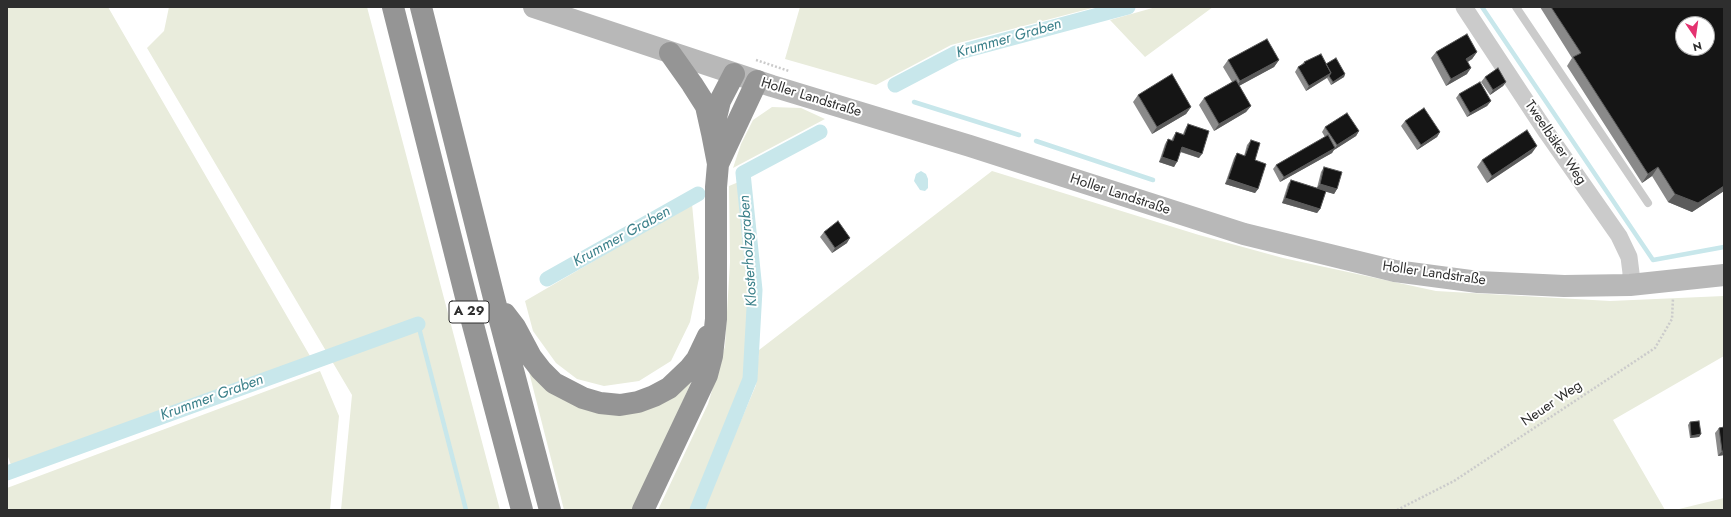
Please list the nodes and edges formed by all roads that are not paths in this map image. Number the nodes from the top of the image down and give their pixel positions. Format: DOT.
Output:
graph roads {
  1 [pos="392,7"];
  2 [pos="534,7"];
  3 [pos="1464,7"];
  4 [pos="1516,7"];
  5 [pos="422,11"];
  6 [pos="670,53"];
  7 [pos="734,74"];
  8 [pos="757,81"];
  9 [pos="712,133"];
  10 [pos="718,164"];
  11 [pos="1648,203"];
  12 [pos="1724,275"];
  13 [pos="1630,285"];
  14 [pos="495,302"];
  15 [pos="716,319"];
  16 [pos="522,510"];
  17 [pos="550,510"];
  18 [pos="643,510"];
  1 -- 16 [label="highway, A 29"];
  2 -- 6 [label="main road, Holler Landstraße"];
  3 -- 13 [label="street, Tweelbäker Weg"];
  4 -- 11 [label="lane"];
  5 -- 14 [label="highway, A 29"];
  6 -- 7 [label="main road, Holler Landstraße"];
  6 -- 9 [label="highway"];
  7 -- 8 [label="main road, Holler Landstraße"];
  7 -- 9 [label="highway"];
  8 -- 10 [label="highway"];
  8 -- 13 [label="main road, Holler Landstraße"];
  9 -- 10 [label="highway"];
  10 -- 15 [label="highway"];
  12 -- 13 [label="main road, Holler Landstraße"];
  14 -- 15 [label="highway"];
  14 -- 17 [label="highway, A 29"];
  15 -- 18 [label="highway"];
}
